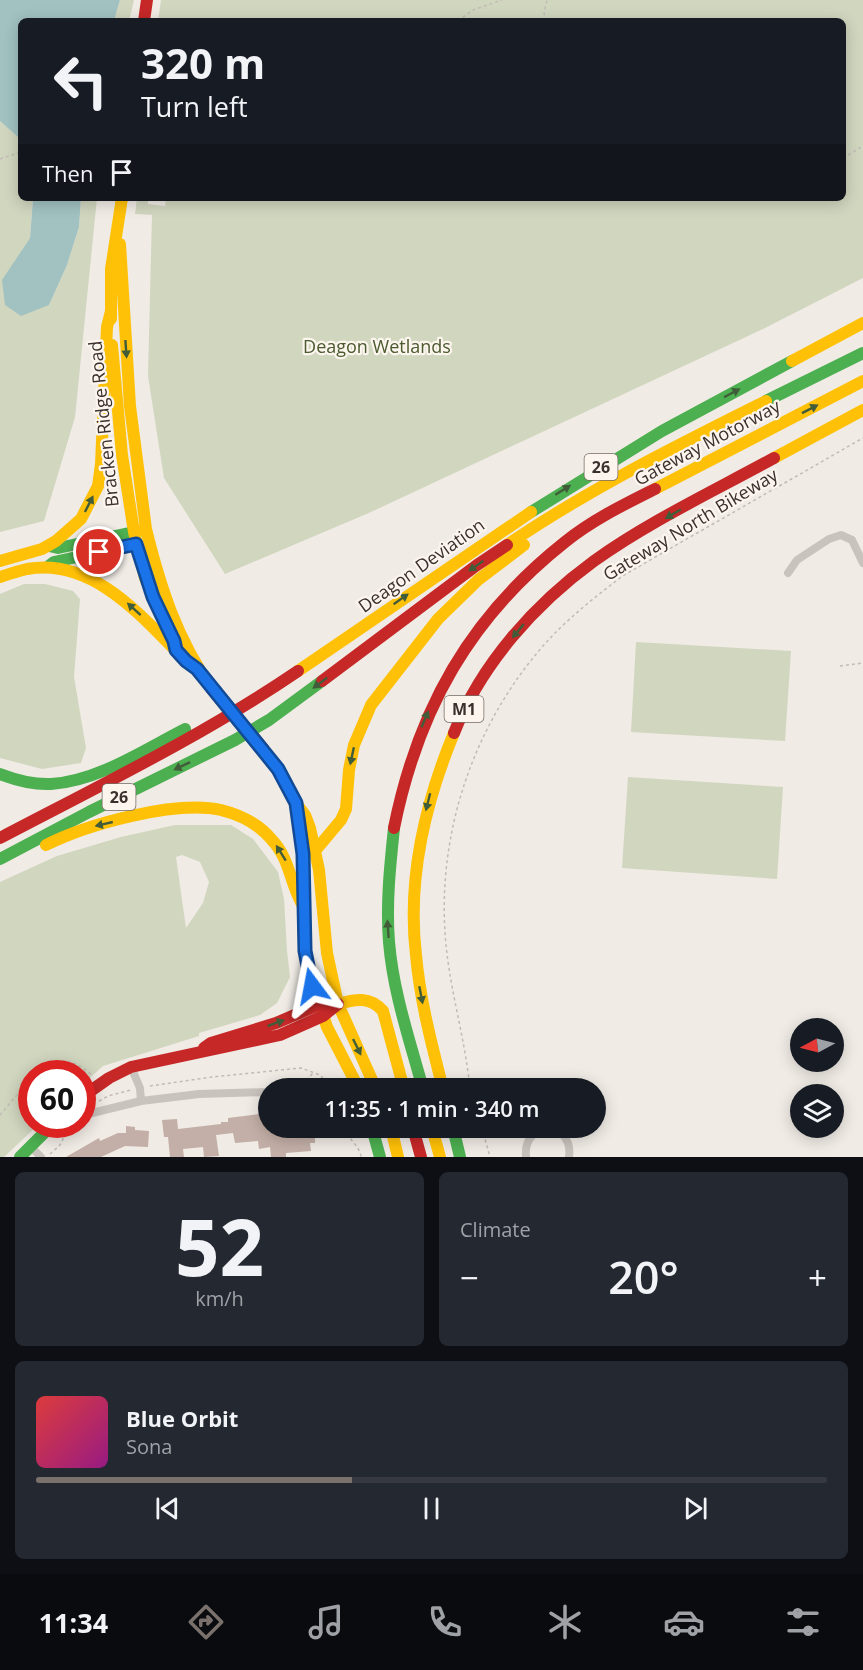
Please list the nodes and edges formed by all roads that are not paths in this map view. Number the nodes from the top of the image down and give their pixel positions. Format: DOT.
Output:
graph roads {
  1 [pos="147,0"];
  2 [pos="144,18"];
  3 [pos="122,201"];
  4 [pos="118,231"];
  5 [pos="111,311"];
  6 [pos="863,323"];
  7 [pos="863,353"];
  8 [pos="863,381"];
  9 [pos="863,410"];
  10 [pos="542,521"];
  11 [pos="141,537"];
  12 [pos="49,546"];
  13 [pos="0,561"];
  14 [pos="863,563"];
  15 [pos="47,568"];
  16 [pos="788,573"];
  17 [pos="0,577"];
  18 [pos="176,650"];
  19 [pos="197,669"];
  20 [pos="205,729"];
  21 [pos="0,774"];
  22 [pos="296,803"];
  23 [pos="0,838"];
  24 [pos="315,851"];
  25 [pos="2,858"];
  26 [pos="303,906"];
  27 [pos="338,1004"];
  28 [pos="320,1011"];
  29 [pos="131,1067"];
  30 [pos="354,1078"];
  31 [pos="371,1078"];
  32 [pos="401,1078"];
  33 [pos="420,1078"];
  34 [pos="441,1078"];
  35 [pos="96,1087"];
  36 [pos="258,1092"];
  37 [pos="141,1101"];
  38 [pos="96,1112"];
  39 [pos="38,1138"];
  40 [pos="375,1138"];
  41 [pos="393,1138"];
  42 [pos="416,1138"];
  43 [pos="435,1138"];
  44 [pos="455,1138"];
  45 [pos="30,1146"];
  46 [pos="45,1156"];
  47 [pos="20,1157"];
  48 [pos="380,1157"];
  49 [pos="398,1157"];
  50 [pos="421,1157"];
  51 [pos="440,1157"];
  52 [pos="460,1157"];
  53 [pos="526,1157"];
  54 [pos="569,1157"];
  1 -- 2 [label="main road"];
  3 -- 4 [label="main road, Bracken Ridge Road"];
  4 -- 5 [label="main road, Bracken Ridge Road"];
  4 -- 11 [label="main road, Bracken Ridge Road, one-way"];
  5 -- 11 [label="main road, Bracken Ridge Road"];
  12 -- 5 [label="main road, one-way"];
  20 -- 6 [label="main road, Deagon Deviation / 26, one-way"];
  7 -- 10 [label="main road, Deagon Deviation / 26"];
  33 -- 8 [label="main road, Gateway Motorway / M1, one-way"];
  9 -- 34 [label="main road, M1, one-way"];
  10 -- 24 [label="main road, one-way"];
  10 -- 25 [label="main road, Deagon Deviation / 26, one-way"];
  11 -- 12 [label="main road"];
  11 -- 15 [label="main road"];
  11 -- 18 [label="main road, Bracken Ridge Road"];
  11 -- 19 [label="main road, Bracken Ridge Road"];
  12 -- 13 [label="main road"];
  14 -- 16 [label="street"];
  15 -- 17 [label="main road"];
  18 -- 15 [label="main road, one-way"];
  18 -- 19 [label="main road, Bracken Ridge Road"];
  19 -- 22 [label="main road, Bracken Ridge Road, bridge"];
  20 -- 21 [label="main road"];
  20 -- 23 [label="main road, Deagon Deviation / 26"];
  22 -- 24 [label="main road, Bracken Ridge Road"];
  22 -- 26 [label="main road, Bracken Ridge Road"];
  24 -- 27 [label="main road, Bracken Ridge Road"];
  26 -- 25 [label="main road, one-way"];
  26 -- 28 [label="main road, Bracken Ridge Road"];
  27 -- 28 [label="main road"];
  27 -- 31 [label="main road, Bracken Ridge Road, one-way"];
  27 -- 32 [label="main road"];
  28 -- 29 [label="main road"];
  28 -- 30 [label="main road, Bracken Ridge Road"];
  29 -- 35 [label="main road"];
  29 -- 37 [label="street"];
  36 -- 37 [label="street"];
  37 -- 38 [label="street"];
  39 -- 45 [label="main road"];
  40 -- 48 [label="main road"];
  41 -- 49 [label="main road"];
  42 -- 50 [label="main road"];
  43 -- 51 [label="main road"];
  44 -- 52 [label="main road"];
  45 -- 46 [label="street"];
  45 -- 47 [label="main road"];
  53 -- 54 [label="street"];
}
